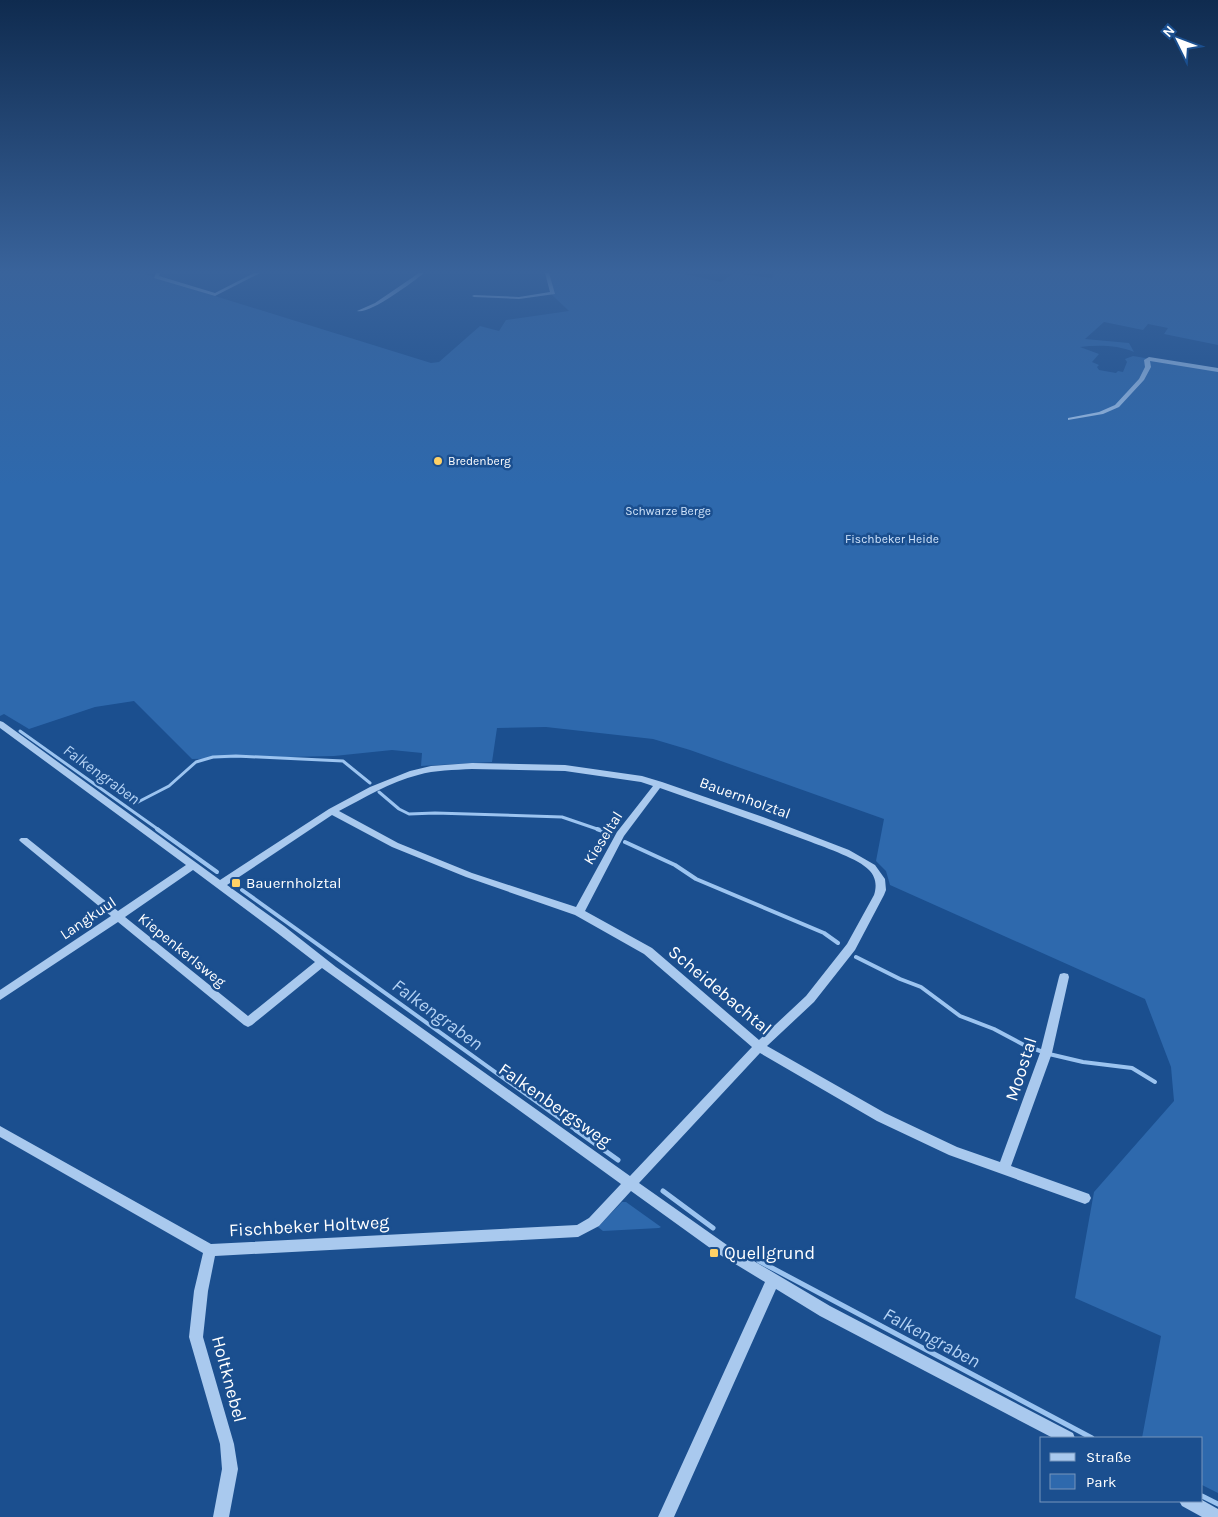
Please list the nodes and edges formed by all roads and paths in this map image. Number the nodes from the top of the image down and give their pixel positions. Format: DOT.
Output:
graph roads {
  1 [pos="1218,370"];
  2 [pos="1070,419"];
  3 [pos="0,724"];
  4 [pos="659,784"];
  5 [pos="332,811"];
  6 [pos="24,840"];
  7 [pos="194,865"];
  8 [pos="220,885"];
  9 [pos="579,912"];
  10 [pos="117,916"];
  11 [pos="323,962"];
  12 [pos="1064,977"];
  13 [pos="0,996"];
  14 [pos="759,1047"];
  15 [pos="0,1131"];
  16 [pos="1004,1169"];
  17 [pos="631,1182"];
  18 [pos="1085,1198"];
  19 [pos="210,1250"];
  20 [pos="773,1280"];
  21 [pos="1066,1437"];
  22 [pos="1189,1502"];
  23 [pos="221,1517"];
  24 [pos="666,1517"];
  25 [pos="1218,1517"];
  1 -- 2 [label="street"];
  3 -- 7 [label="street, Falkenbergsweg"];
  4 -- 5 [label="street, Bauernholztal"];
  4 -- 9 [label="street, Kieseltal"];
  4 -- 14 [label="street, Bauernholztal"];
  5 -- 8 [label="street, Bauernholztal"];
  5 -- 9 [label="street, Scheidebachtal"];
  6 -- 10 [label="street, Kiepenkerlsweg"];
  7 -- 8 [label="street, Falkenbergsweg"];
  7 -- 10 [label="street, Langkuul"];
  8 -- 11 [label="street, Falkenbergsweg"];
  9 -- 14 [label="street, Scheidebachtal"];
  10 -- 11 [label="street, Kiepenkerlsweg"];
  10 -- 13 [label="street, Langkuul"];
  11 -- 17 [label="street, Falkenbergsweg"];
  12 -- 16 [label="street, Moostal"];
  14 -- 16 [label="street, Scheidebachtal"];
  14 -- 17 [label="street, Bauernholztal"];
  15 -- 19 [label="street, Fischbeker Holtweg"];
  16 -- 18 [label="street, Scheidebachtal"];
  17 -- 19 [label="street, Fischbeker Holtweg"];
  17 -- 20 [label="street, Falkenbergsweg"];
  19 -- 23 [label="street, Holtknebel"];
  20 -- 21 [label="street, Falkenbergsweg"];
  20 -- 24 [label="street"];
  22 -- 25 [label="street"];
}
